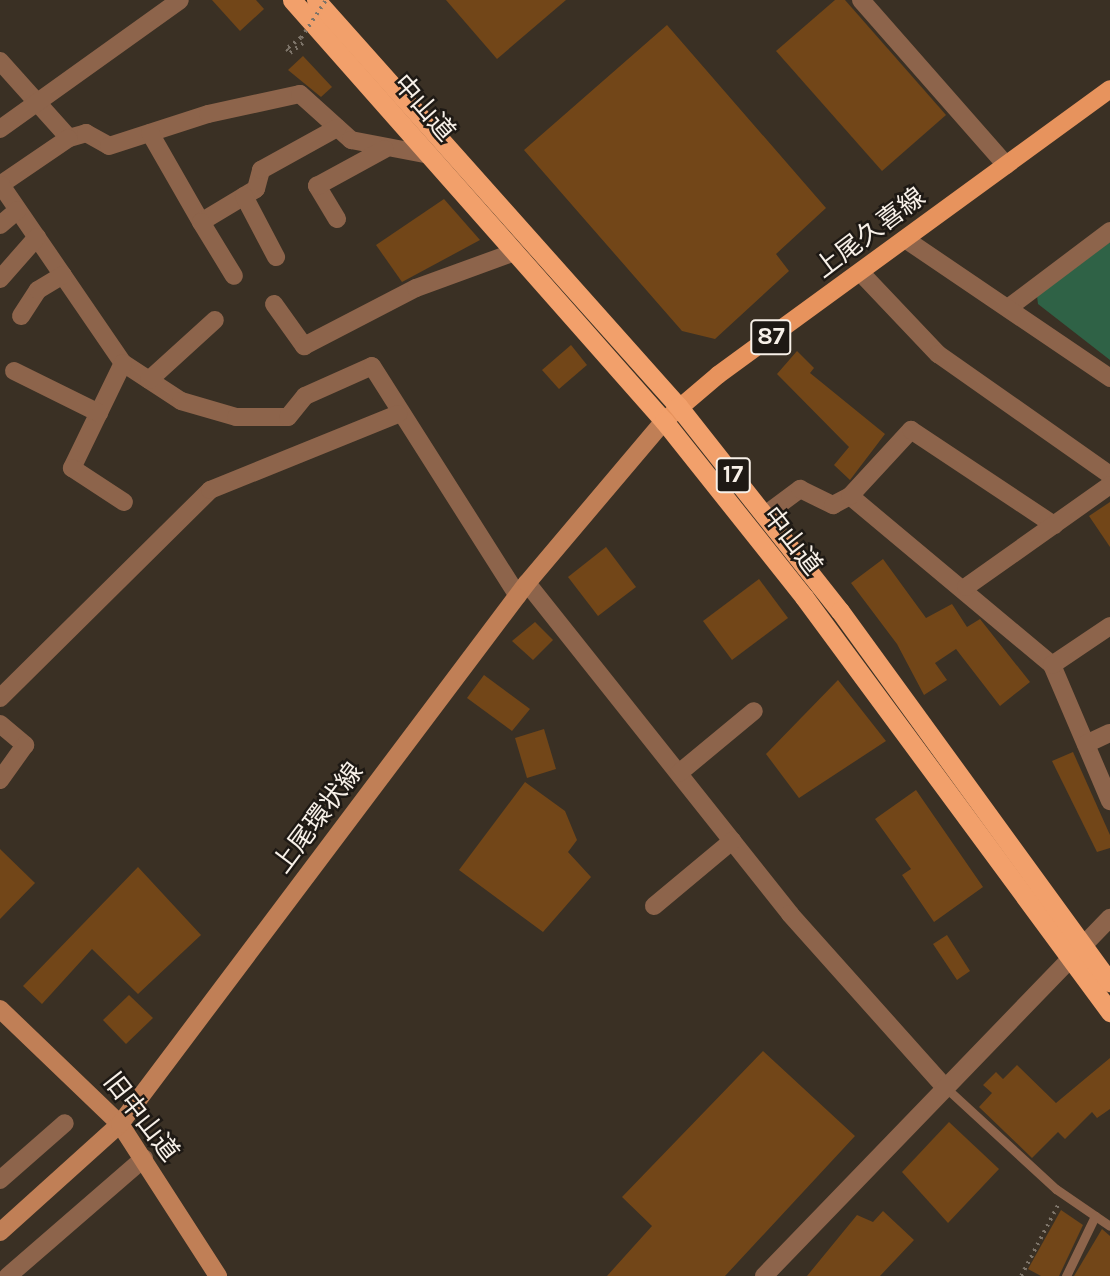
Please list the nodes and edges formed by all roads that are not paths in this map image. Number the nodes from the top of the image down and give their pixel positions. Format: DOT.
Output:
graph roads {
  1 [pos="180,0"];
  2 [pos="292,0"];
  3 [pos="316,0"];
  4 [pos="861,0"];
  5 [pos="0,61"];
  6 [pos="1110,89"];
  7 [pos="36,103"];
  8 [pos="337,128"];
  9 [pos="0,129"];
  10 [pos="150,133"];
  11 [pos="69,138"];
  12 [pos="385,149"];
  13 [pos="430,155"];
  14 [pos="1006,165"];
  15 [pos="0,185"];
  16 [pos="244,196"];
  17 [pos="18,210"];
  18 [pos="337,219"];
  19 [pos="201,222"];
  20 [pos="0,225"];
  21 [pos="1110,231"];
  22 [pos="37,237"];
  23 [pos="903,241"];
  24 [pos="515,252"];
  25 [pos="276,257"];
  26 [pos="861,273"];
  27 [pos="63,275"];
  28 [pos="234,276"];
  29 [pos="0,279"];
  30 [pos="274,304"];
  31 [pos="1007,307"];
  32 [pos="21,316"];
  33 [pos="215,320"];
  34 [pos="123,363"];
  35 [pos="14,371"];
  36 [pos="1110,378"];
  37 [pos="149,380"];
  38 [pos="678,406"];
  39 [pos="99,413"];
  40 [pos="398,414"];
  41 [pos="664,421"];
  42 [pos="1110,475"];
  43 [pos="1110,485"];
  44 [pos="850,496"];
  45 [pos="124,502"];
  46 [pos="765,516"];
  47 [pos="1054,525"];
  48 [pos="966,587"];
  49 [pos="523,589"];
  50 [pos="1110,626"];
  51 [pos="1052,665"];
  52 [pos="0,698"];
  53 [pos="754,711"];
  54 [pos="0,724"];
  55 [pos="1110,733"];
  56 [pos="1086,744"];
  57 [pos="679,773"];
  58 [pos="0,780"];
  59 [pos="1110,802"];
  60 [pos="732,841"];
  61 [pos="654,906"];
  62 [pos="1110,918"];
  63 [pos="1078,951"];
  64 [pos="1110,982"];
  65 [pos="0,1009"];
  66 [pos="1110,1012"];
  67 [pos="944,1086"];
  68 [pos="65,1123"];
  69 [pos="120,1124"];
  70 [pos="145,1158"];
  71 [pos="0,1180"];
  72 [pos="1095,1216"];
  73 [pos="1110,1226"];
  74 [pos="0,1232"];
  75 [pos="8,1276"];
  76 [pos="218,1276"];
  77 [pos="764,1276"];
  78 [pos="1066,1276"];
  1 -- 7 [label="street"];
  2 -- 13 [label="highway, 中山道 / 17"];
  3 -- 38 [label="highway, 中山道 / 17"];
  4 -- 14 [label="street"];
  5 -- 7 [label="street"];
  6 -- 14 [label="main road, 上尾久喜線 / 87"];
  7 -- 9 [label="street"];
  7 -- 11 [label="street"];
  8 -- 10 [label="street"];
  8 -- 12 [label="street"];
  8 -- 16 [label="street"];
  10 -- 11 [label="street"];
  10 -- 19 [label="street"];
  11 -- 15 [label="street"];
  12 -- 13 [label="street"];
  12 -- 18 [label="street"];
  13 -- 24 [label="highway, 中山道 / 17"];
  14 -- 23 [label="main road, 上尾久喜線 / 87"];
  15 -- 17 [label="street"];
  16 -- 19 [label="street"];
  16 -- 25 [label="street"];
  17 -- 20 [label="street"];
  17 -- 22 [label="street"];
  19 -- 28 [label="street"];
  21 -- 31 [label="street"];
  22 -- 27 [label="street"];
  22 -- 29 [label="street"];
  23 -- 26 [label="main road, 上尾久喜線 / 87"];
  23 -- 31 [label="street"];
  24 -- 30 [label="street"];
  24 -- 41 [label="highway, 中山道 / 17"];
  26 -- 38 [label="main road, 上尾久喜線 / 87"];
  26 -- 42 [label="street"];
  27 -- 32 [label="street"];
  27 -- 34 [label="street"];
  31 -- 36 [label="street"];
  33 -- 37 [label="street"];
  34 -- 37 [label="street"];
  34 -- 39 [label="street"];
  35 -- 39 [label="street"];
  37 -- 40 [label="street"];
  38 -- 41 [label="main road, 上尾久喜線 / 87"];
  38 -- 46 [label="highway, 中山道 / 17"];
  39 -- 45 [label="street"];
  40 -- 49 [label="street"];
  40 -- 52 [label="street"];
  41 -- 49 [label="main road, 上尾環状線"];
  41 -- 63 [label="highway, 中山道 / 17"];
  43 -- 47 [label="street"];
  44 -- 46 [label="street"];
  44 -- 47 [label="street"];
  44 -- 48 [label="street"];
  46 -- 63 [label="highway, 中山道 / 17"];
  47 -- 48 [label="street"];
  48 -- 51 [label="street"];
  49 -- 57 [label="street"];
  49 -- 69 [label="main road, 上尾環状線"];
  50 -- 51 [label="street"];
  51 -- 56 [label="street"];
  53 -- 57 [label="street"];
  54 -- 58 [label="street"];
  55 -- 56 [label="street"];
  56 -- 59 [label="street"];
  57 -- 60 [label="street"];
  60 -- 61 [label="street"];
  60 -- 67 [label="street"];
  62 -- 63 [label="street"];
  63 -- 64 [label="highway, 中山道 / 17"];
  63 -- 66 [label="highway, 中山道 / 17"];
  63 -- 67 [label="street"];
  65 -- 69 [label="main road, 旧中山道"];
  67 -- 72 [label="lane"];
  67 -- 77 [label="street"];
  68 -- 71 [label="street"];
  69 -- 70 [label="main road, 旧中山道"];
  69 -- 74 [label="main road, 上尾環状線"];
  70 -- 75 [label="street"];
  70 -- 76 [label="main road, 旧中山道"];
  72 -- 73 [label="lane"];
  72 -- 78 [label="lane"];
}
